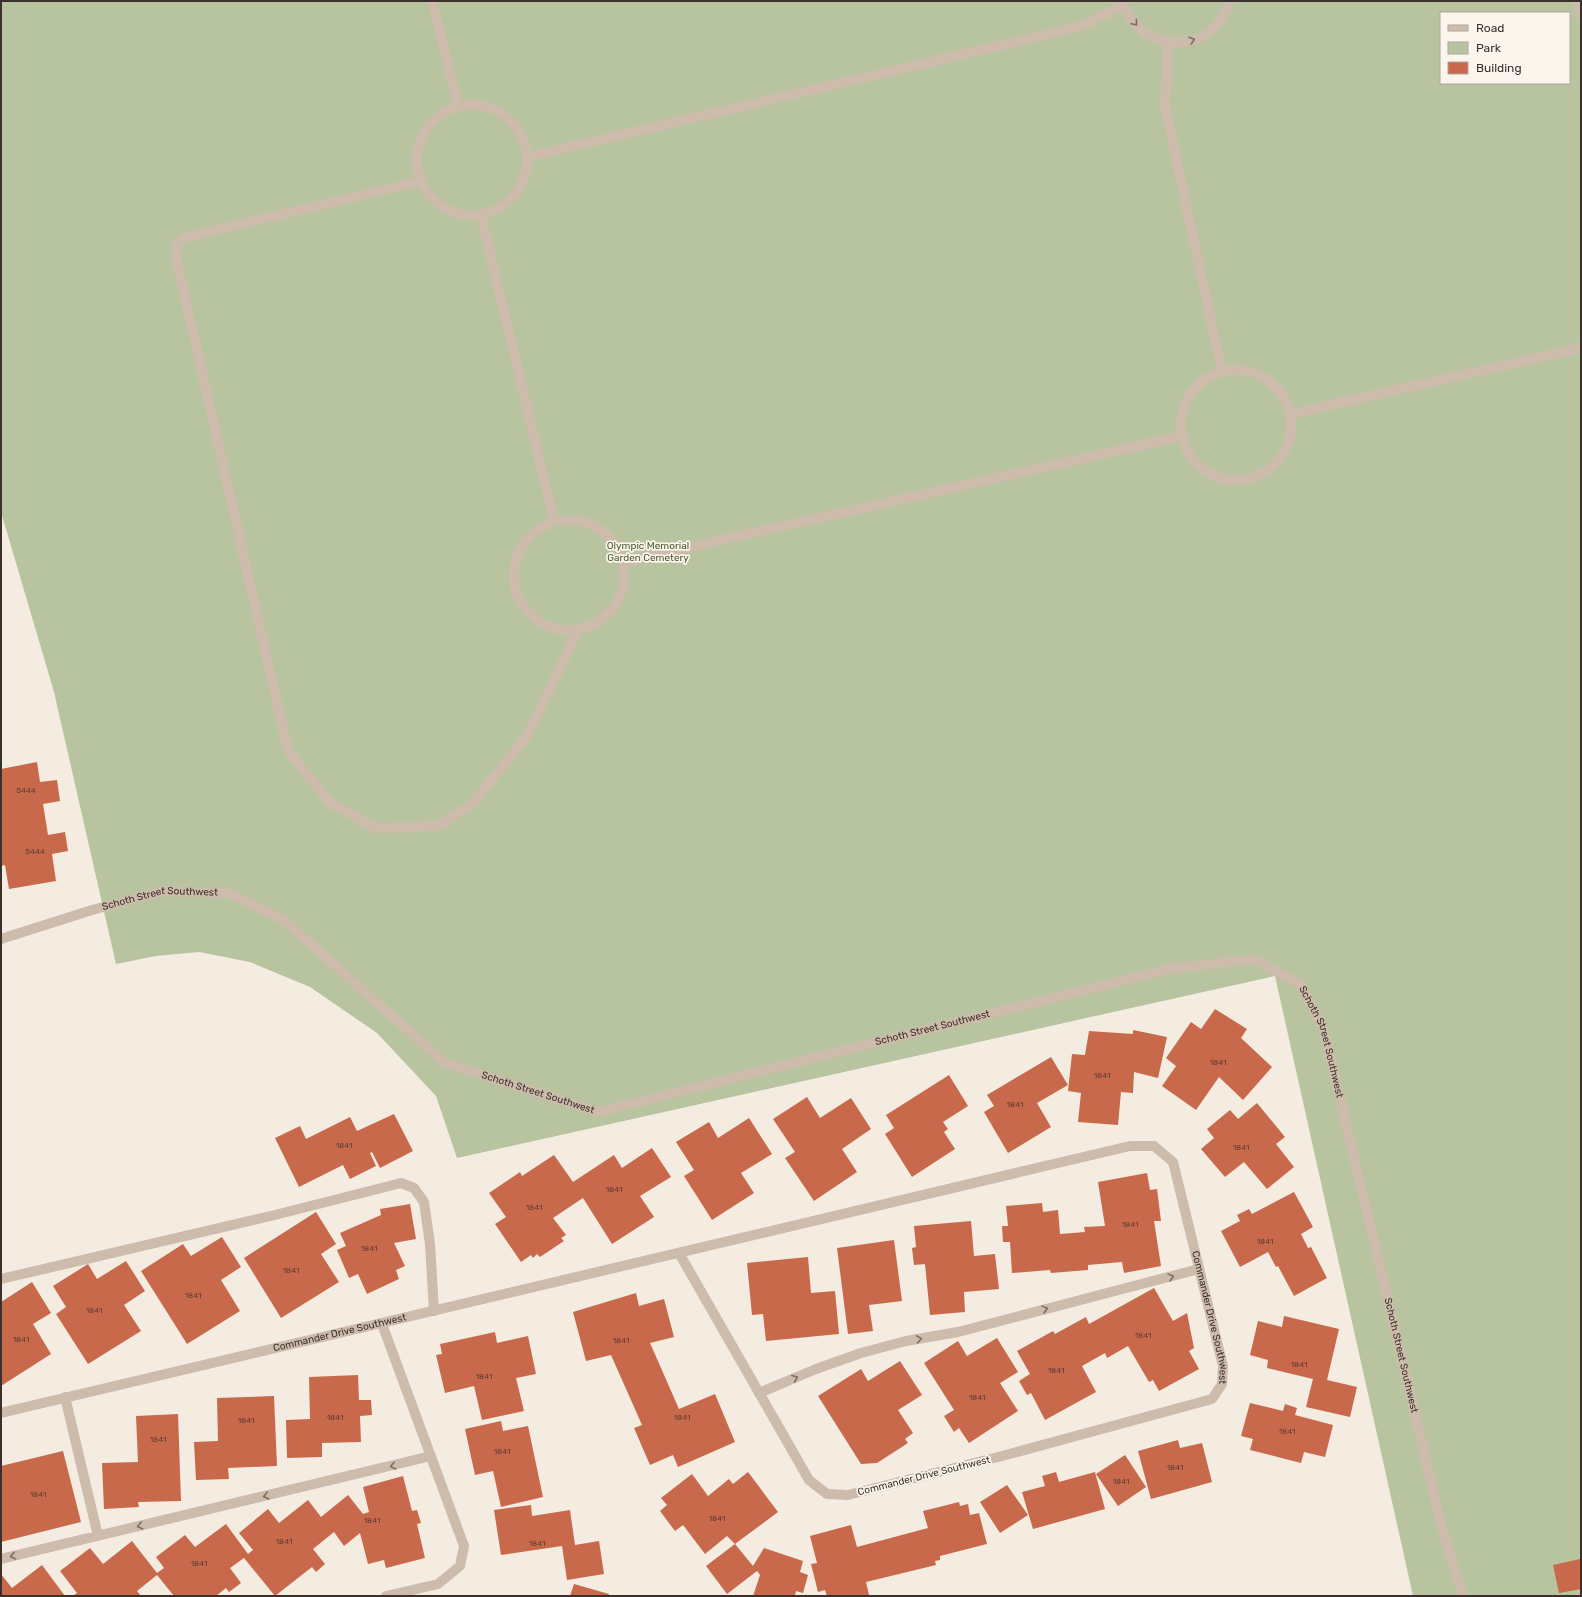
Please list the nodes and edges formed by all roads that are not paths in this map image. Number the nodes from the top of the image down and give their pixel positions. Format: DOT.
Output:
graph roads {
  1 [pos="432,1"];
  2 [pos="1230,1"];
  3 [pos="1578,1"];
  4 [pos="1123,3"];
  5 [pos="1581,16"];
  6 [pos="1168,42"];
  7 [pos="458,107"];
  8 [pos="527,157"];
  9 [pos="421,181"];
  10 [pos="481,215"];
  11 [pos="1581,348"];
  12 [pos="1222,372"];
  13 [pos="1290,414"];
  14 [pos="1182,436"];
  15 [pos="554,521"];
  16 [pos="623,562"];
  17 [pos="578,629"];
  18 [pos="1,939"];
  19 [pos="679,1253"];
  20 [pos="1199,1269"];
  21 [pos="1,1279"];
  22 [pos="434,1311"];
  23 [pos="382,1324"];
  24 [pos="759,1393"];
  25 [pos="65,1398"];
  26 [pos="1,1413"];
  27 [pos="431,1456"];
  28 [pos="98,1536"];
  29 [pos="1,1559"];
  30 [pos="386,1596"];
  31 [pos="1463,1596"];
  1 -- 7 [label="street"];
  6 -- 2 [label="street, one-way"];
  3 -- 5 [label="street"];
  4 -- 6 [label="street, one-way"];
  4 -- 8 [label="street"];
  6 -- 12 [label="street"];
  7 -- 8 [label="street"];
  7 -- 9 [label="street"];
  8 -- 10 [label="street"];
  9 -- 10 [label="street"];
  9 -- 17 [label="street"];
  10 -- 15 [label="street"];
  11 -- 13 [label="street"];
  12 -- 13 [label="street"];
  12 -- 14 [label="street"];
  13 -- 14 [label="street"];
  14 -- 16 [label="street"];
  15 -- 16 [label="street"];
  15 -- 17 [label="street"];
  16 -- 17 [label="street"];
  18 -- 31 [label="street, Schoth Street Southwest"];
  19 -- 20 [label="street, Commander Drive Southwest"];
  19 -- 22 [label="street, Commander Drive Southwest"];
  19 -- 24 [label="street, Commander Drive Southwest"];
  24 -- 20 [label="street, one-way"];
  20 -- 24 [label="street, Commander Drive Southwest"];
  21 -- 22 [label="street"];
  22 -- 23 [label="street, Commander Drive Southwest"];
  23 -- 25 [label="street, Commander Drive Southwest"];
  23 -- 27 [label="street"];
  25 -- 26 [label="street, Commander Drive Southwest"];
  25 -- 28 [label="street"];
  27 -- 28 [label="street, one-way"];
  27 -- 30 [label="street"];
  28 -- 29 [label="street, one-way"];
}
